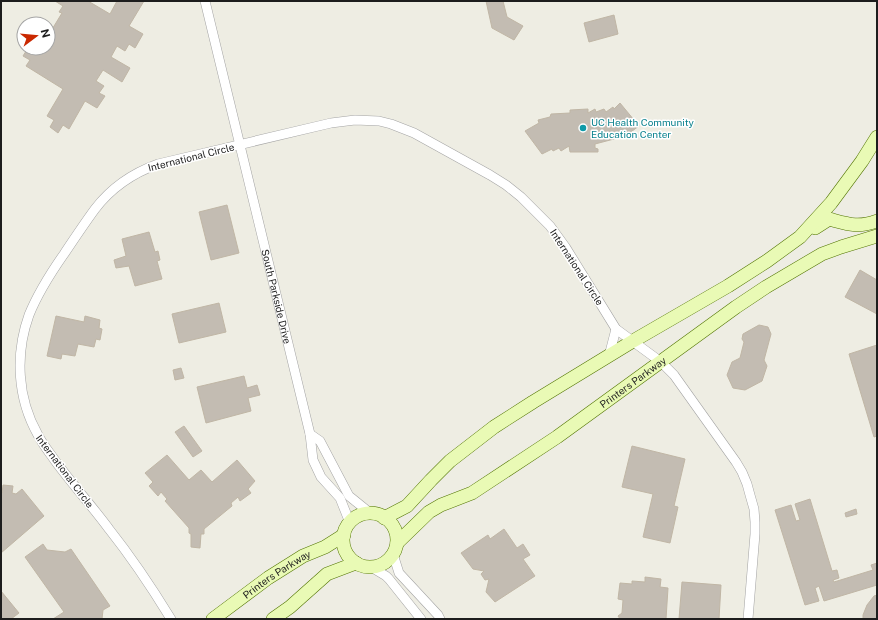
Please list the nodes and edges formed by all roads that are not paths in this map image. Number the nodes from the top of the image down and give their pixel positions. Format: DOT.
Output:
graph roads {
  1 [pos="205,1"];
  2 [pos="877,137"];
  3 [pos="240,144"];
  4 [pos="877,221"];
  5 [pos="877,236"];
  6 [pos="800,237"];
  7 [pos="616,329"];
  8 [pos="633,341"];
  9 [pos="609,356"];
  10 [pos="661,362"];
  11 [pos="310,434"];
  12 [pos="370,513"];
  13 [pos="384,518"];
  14 [pos="350,523"];
  15 [pos="344,534"];
  16 [pos="395,549"];
  17 [pos="356,563"];
  18 [pos="371,568"];
  19 [pos="171,619"];
  20 [pos="213,619"];
  21 [pos="272,619"];
  22 [pos="421,619"];
  23 [pos="440,619"];
  24 [pos="748,619"];
  1 -- 3 [label="street, South Parkside Drive"];
  2 -- 6 [label="main road"];
  3 -- 7 [label="street, International Circle"];
  3 -- 11 [label="street, South Parkside Drive"];
  3 -- 19 [label="street, International Circle"];
  4 -- 6 [label="main road"];
  5 -- 10 [label="main road, Printers Parkway"];
  6 -- 8 [label="main road"];
  7 -- 8 [label="street, International Circle"];
  7 -- 9 [label="street"];
  8 -- 9 [label="main road"];
  8 -- 10 [label="street, International Circle"];
  9 -- 13 [label="main road"];
  10 -- 16 [label="main road, Printers Parkway"];
  10 -- 24 [label="street, International Circle"];
  11 -- 12 [label="street"];
  11 -- 14 [label="street, South Parkside Drive"];
  12 -- 13 [label="main road"];
  12 -- 14 [label="main road"];
  13 -- 16 [label="main road"];
  14 -- 15 [label="main road"];
  15 -- 17 [label="main road"];
  15 -- 20 [label="main road, Printers Parkway"];
  16 -- 18 [label="main road"];
  16 -- 23 [label="street"];
  17 -- 18 [label="main road"];
  17 -- 21 [label="main road"];
  18 -- 22 [label="street"];
}
